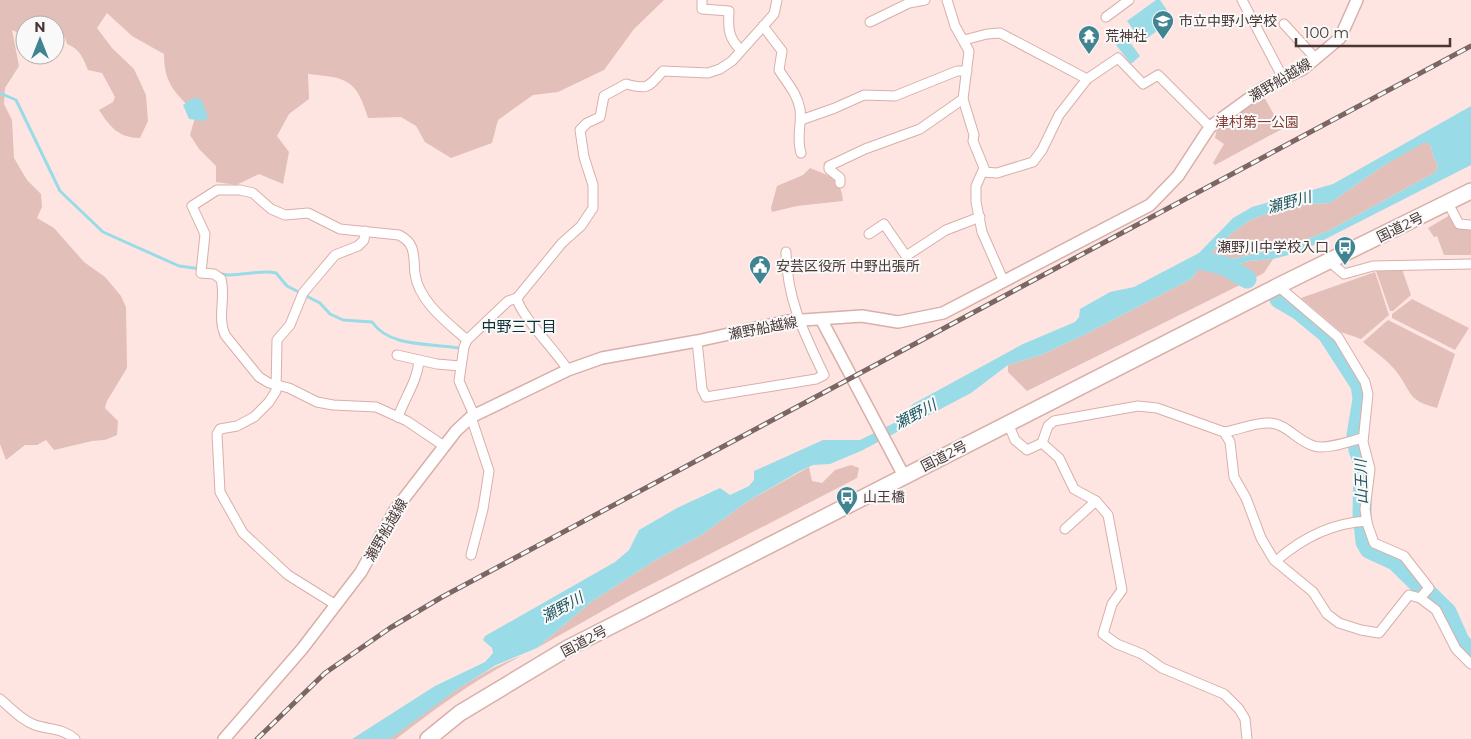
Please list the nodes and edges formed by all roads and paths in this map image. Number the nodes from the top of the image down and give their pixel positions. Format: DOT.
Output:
graph roads {
  1 [pos="702,0"];
  2 [pos="777,0"];
  3 [pos="925,0"];
  4 [pos="947,0"];
  5 [pos="1129,0"];
  6 [pos="1242,0"];
  7 [pos="1357,0"];
  8 [pos="1106,17"];
  9 [pos="870,22"];
  10 [pos="1284,24"];
  11 [pos="763,26"];
  12 [pos="964,40"];
  13 [pos="741,50"];
  14 [pos="1316,59"];
  15 [pos="967,71"];
  16 [pos="1283,78"];
  17 [pos="1087,79"];
  18 [pos="963,99"];
  19 [pos="800,120"];
  20 [pos="1210,127"];
  21 [pos="801,153"];
  22 [pos="983,172"];
  23 [pos="840,183"];
  24 [pos="1471,191"];
  25 [pos="1448,203"];
  26 [pos="980,217"];
  27 [pos="1471,225"];
  28 [pos="365,231"];
  29 [pos="868,234"];
  30 [pos="786,252"];
  31 [pos="1330,262"];
  32 [pos="1471,264"];
  33 [pos="1004,282"];
  34 [pos="1278,286"];
  35 [pos="517,298"];
  36 [pos="821,319"];
  37 [pos="798,320"];
  38 [pos="467,340"];
  39 [pos="698,341"];
  40 [pos="397,355"];
  41 [pos="420,361"];
  42 [pos="460,366"];
  43 [pos="568,370"];
  44 [pos="276,385"];
  45 [pos="473,416"];
  46 [pos="398,417"];
  47 [pos="1008,423"];
  48 [pos="1224,432"];
  49 [pos="1360,438"];
  50 [pos="1042,443"];
  51 [pos="444,446"];
  52 [pos="904,476"];
  53 [pos="1096,501"];
  54 [pos="1364,521"];
  55 [pos="1065,529"];
  56 [pos="471,555"];
  57 [pos="1276,561"];
  58 [pos="1420,598"];
  59 [pos="336,605"];
  60 [pos="1471,664"];
  61 [pos="0,699"];
  62 [pos="75,739"];
  63 [pos="224,739"];
  64 [pos="428,739"];
  65 [pos="1247,739"];
  1 -- 13 [label="street"];
  2 -- 11 [label="street"];
  3 -- 9 [label="street"];
  4 -- 12 [label="street"];
  5 -- 8 [label="street"];
  6 -- 16 [label="street"];
  7 -- 14 [label="main road, 瀬野船越線"];
  10 -- 14 [label="street"];
  11 -- 13 [label="street"];
  11 -- 19 [label="street"];
  12 -- 15 [label="street"];
  12 -- 17 [label="street"];
  13 -- 35 [label="street"];
  14 -- 16 [label="main road, 瀬野船越線"];
  15 -- 18 [label="street"];
  15 -- 19 [label="street"];
  16 -- 20 [label="main road, 瀬野船越線"];
  17 -- 20 [label="street"];
  17 -- 22 [label="street"];
  18 -- 22 [label="street"];
  18 -- 23 [label="street"];
  19 -- 21 [label="street"];
  20 -- 33 [label="main road, 瀬野船越線"];
  22 -- 26 [label="street"];
  24 -- 25 [label="highway, 国道2号"];
  25 -- 27 [label="street"];
  25 -- 31 [label="highway, 国道2号"];
  26 -- 29 [label="street"];
  26 -- 33 [label="street"];
  28 -- 38 [label="street"];
  28 -- 44 [label="street"];
  28 -- 44 [label="street"];
  30 -- 37 [label="street"];
  31 -- 32 [label="street"];
  31 -- 34 [label="highway, 国道2号"];
  33 -- 36 [label="main road, 瀬野船越線"];
  34 -- 47 [label="highway, 国道2号"];
  34 -- 49 [label="street"];
  35 -- 38 [label="street"];
  35 -- 43 [label="street"];
  36 -- 37 [label="main road, 瀬野船越線"];
  36 -- 52 [label="main road"];
  37 -- 39 [label="main road, 瀬野船越線"];
  37 -- 39 [label="street"];
  38 -- 42 [label="street"];
  39 -- 43 [label="main road, 瀬野船越線"];
  40 -- 41 [label="street"];
  41 -- 42 [label="street"];
  41 -- 46 [label="street"];
  42 -- 45 [label="street"];
  43 -- 45 [label="main road, 瀬野船越線"];
  44 -- 46 [label="street"];
  44 -- 59 [label="street"];
  45 -- 51 [label="main road, 瀬野船越線"];
  45 -- 56 [label="street"];
  46 -- 51 [label="street"];
  47 -- 50 [label="street"];
  47 -- 52 [label="highway, 国道2号"];
  48 -- 49 [label="street"];
  48 -- 50 [label="street"];
  48 -- 57 [label="street"];
  49 -- 54 [label="street"];
  50 -- 53 [label="street"];
  51 -- 59 [label="main road, 瀬野船越線"];
  52 -- 64 [label="highway, 国道2号"];
  53 -- 55 [label="street"];
  53 -- 65 [label="street"];
  54 -- 57 [label="street"];
  54 -- 58 [label="street"];
  57 -- 58 [label="street"];
  58 -- 60 [label="street"];
  59 -- 63 [label="main road, 瀬野船越線"];
  61 -- 62 [label="street"];
}
